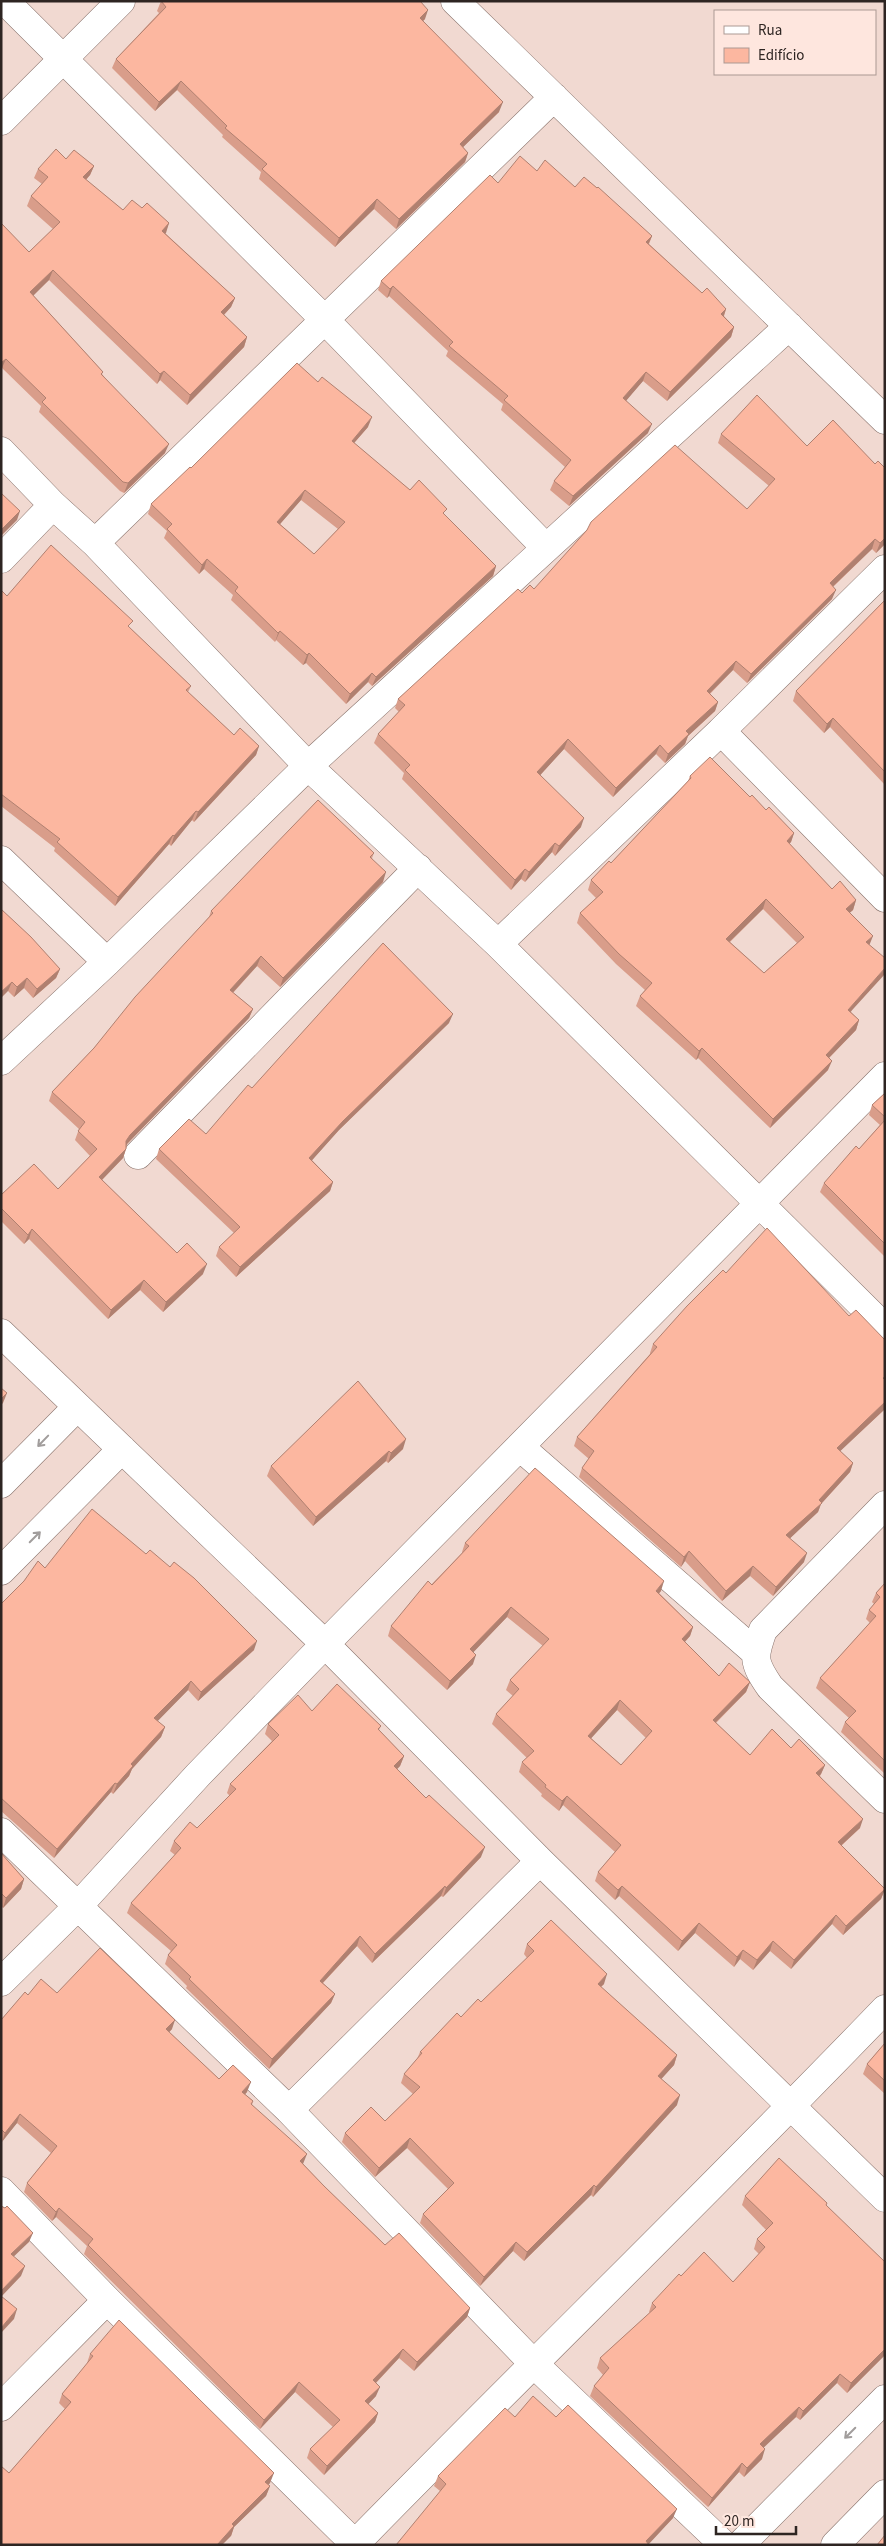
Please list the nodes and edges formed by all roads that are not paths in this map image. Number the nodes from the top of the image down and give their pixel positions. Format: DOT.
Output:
graph roads {
  1 [pos="5,1"];
  2 [pos="121,1"];
  3 [pos="455,1"];
  4 [pos="62,59"];
  5 [pos="554,98"];
  6 [pos="1,121"];
  7 [pos="325,320"];
  8 [pos="789,326"];
  9 [pos="885,420"];
  10 [pos="1,451"];
  11 [pos="53,505"];
  12 [pos="95,543"];
  13 [pos="545,547"];
  14 [pos="1,559"];
  15 [pos="885,570"];
  16 [pos="721,731"];
  17 [pos="308,766"];
  18 [pos="1,860"];
  19 [pos="418,868"];
  20 [pos="885,898"];
  21 [pos="498,944"];
  22 [pos="107,962"];
  23 [pos="1,1061"];
  24 [pos="885,1076"];
  25 [pos="138,1154"];
  26 [pos="760,1205"];
  27 [pos="885,1328"];
  28 [pos="1,1333"];
  29 [pos="77,1406"];
  30 [pos="520,1447"];
  31 [pos="122,1449"];
  32 [pos="1,1484"];
  33 [pos="885,1505"];
  34 [pos="1,1571"];
  35 [pos="325,1644"];
  36 [pos="755,1652"];
  37 [pos="885,1799"];
  38 [pos="1,1832"];
  39 [pos="540,1861"];
  40 [pos="78,1906"];
  41 [pos="1,1982"];
  42 [pos="885,2009"];
  43 [pos="791,2107"];
  44 [pos="289,2110"];
  45 [pos="1,2191"];
  46 [pos="885,2198"];
  47 [pos="107,2300"];
  48 [pos="533,2363"];
  49 [pos="885,2398"];
  50 [pos="1,2407"];
  51 [pos="885,2494"];
  52 [pos="752,2541"];
  53 [pos="355,2544"];
  54 [pos="724,2545"];
  55 [pos="835,2545"];
  1 -- 4 [label="street"];
  2 -- 4 [label="street"];
  3 -- 5 [label="street"];
  4 -- 6 [label="street"];
  4 -- 7 [label="street"];
  5 -- 7 [label="street"];
  5 -- 8 [label="street"];
  7 -- 12 [label="street"];
  7 -- 13 [label="street"];
  8 -- 9 [label="street"];
  8 -- 13 [label="street"];
  10 -- 11 [label="street"];
  11 -- 12 [label="street"];
  11 -- 14 [label="street"];
  12 -- 17 [label="street"];
  13 -- 17 [label="street"];
  15 -- 16 [label="street"];
  16 -- 20 [label="street"];
  16 -- 21 [label="street"];
  17 -- 19 [label="street"];
  17 -- 22 [label="street"];
  18 -- 22 [label="street"];
  19 -- 21 [label="street"];
  19 -- 25 [label="street"];
  21 -- 26 [label="street"];
  22 -- 23 [label="street"];
  24 -- 26 [label="street"];
  26 -- 27 [label="street"];
  26 -- 30 [label="street"];
  28 -- 29 [label="street"];
  29 -- 31 [label="street"];
  29 -- 32 [label="street, one-way"];
  30 -- 35 [label="street"];
  30 -- 36 [label="street"];
  34 -- 31 [label="street, one-way"];
  31 -- 35 [label="street"];
  33 -- 36 [label="street"];
  35 -- 39 [label="street"];
  35 -- 40 [label="street"];
  36 -- 37 [label="street"];
  38 -- 40 [label="street"];
  39 -- 43 [label="street"];
  39 -- 44 [label="street"];
  40 -- 41 [label="street"];
  40 -- 44 [label="street"];
  42 -- 43 [label="street"];
  43 -- 46 [label="street"];
  43 -- 48 [label="street"];
  44 -- 48 [label="street"];
  45 -- 47 [label="street"];
  47 -- 50 [label="street"];
  47 -- 53 [label="street"];
  48 -- 53 [label="street"];
  48 -- 54 [label="street"];
  49 -- 52 [label="street, one-way"];
  51 -- 55 [label="street"];
}
